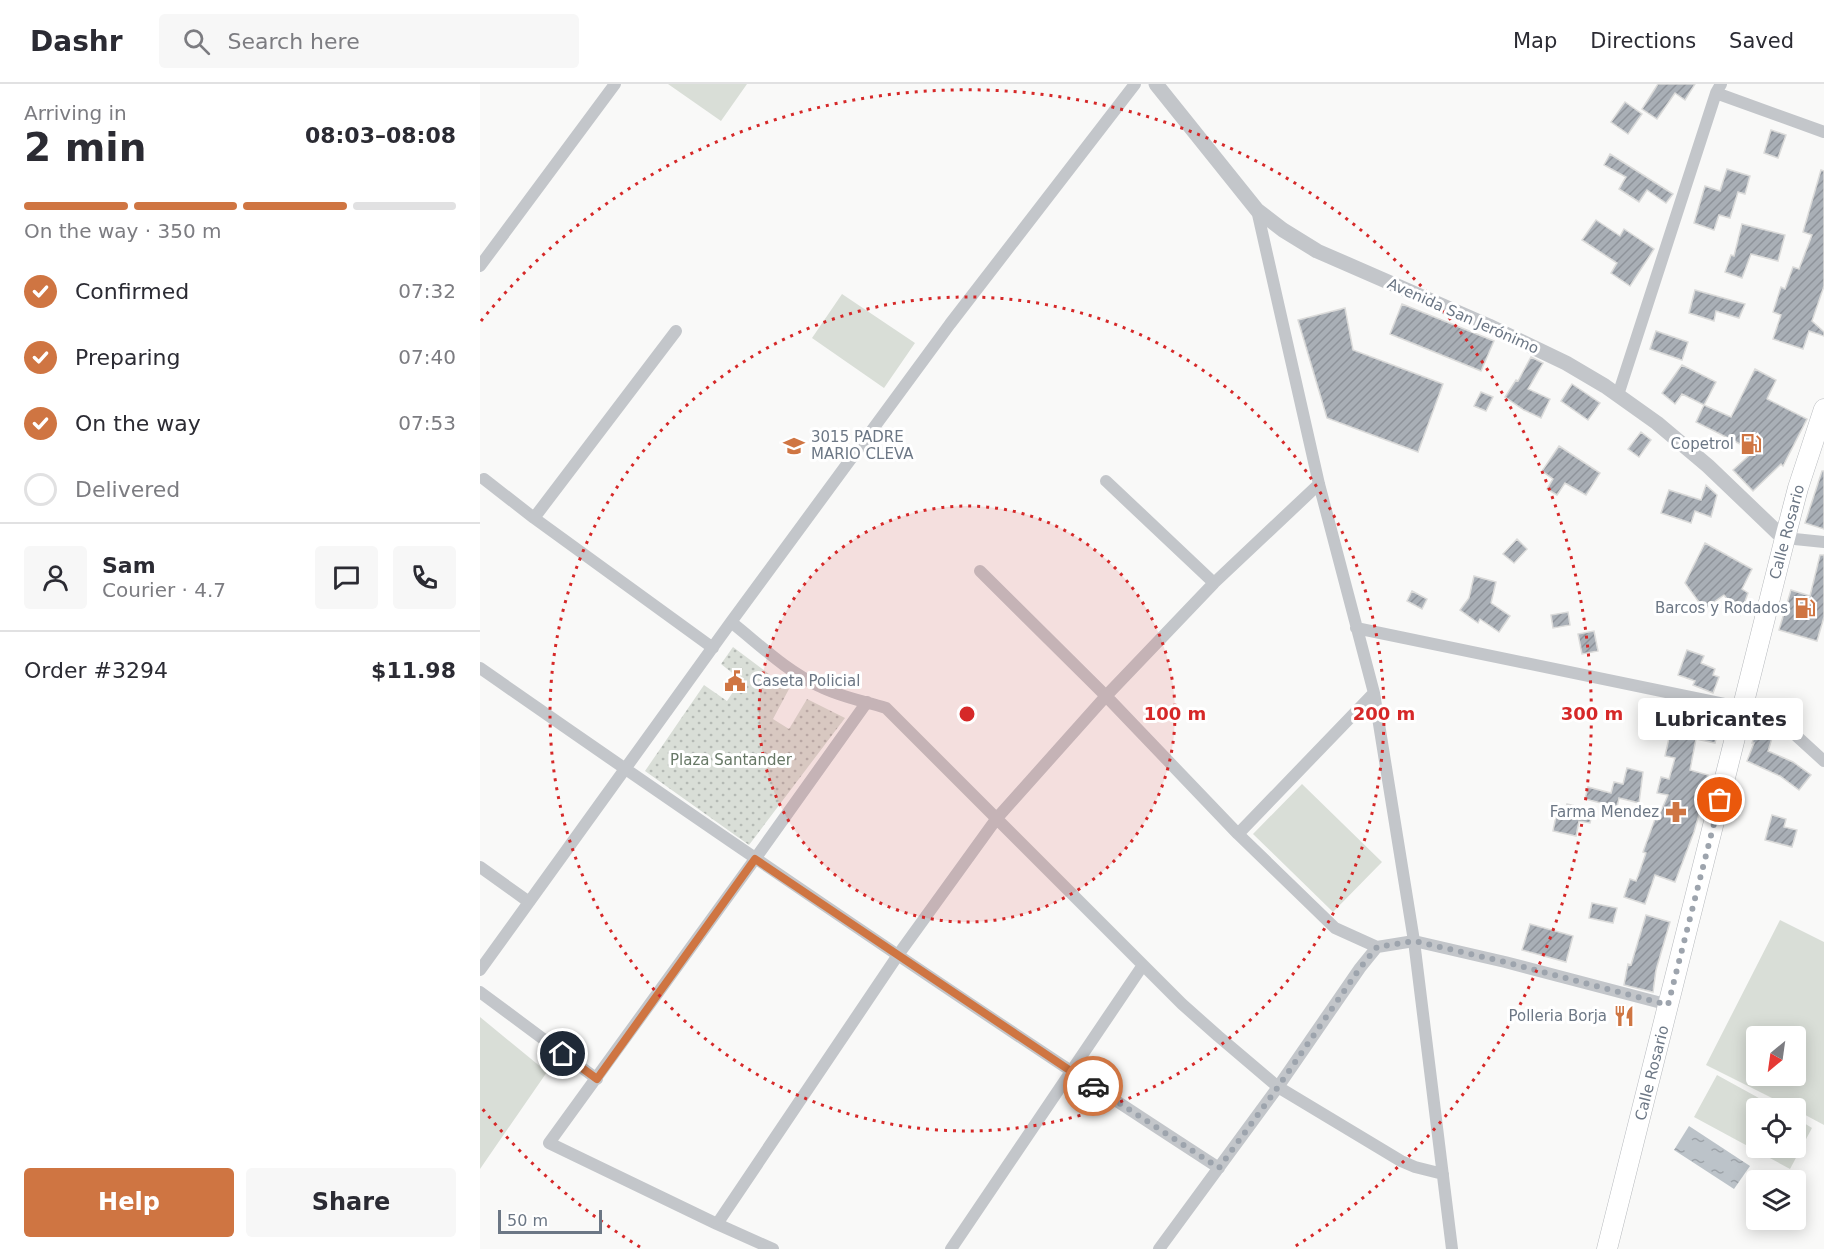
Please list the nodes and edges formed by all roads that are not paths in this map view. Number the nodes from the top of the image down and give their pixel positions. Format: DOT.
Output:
graph roads {
  1 [pos="615,84"];
  2 [pos="1135,84"];
  3 [pos="1156,84"];
  4 [pos="1718,88"];
  5 [pos="1824,132"];
  6 [pos="1257,210"];
  7 [pos="480,266"];
  8 [pos="676,331"];
  9 [pos="1618,395"];
  10 [pos="1824,409"];
  11 [pos="484,479"];
  12 [pos="1106,481"];
  13 [pos="1320,484"];
  14 [pos="534,518"];
  15 [pos="1785,538"];
  16 [pos="1824,542"];
  17 [pos="980,571"];
  18 [pos="1214,583"];
  19 [pos="731,622"];
  20 [pos="1356,628"];
  21 [pos="713,648"];
  22 [pos="480,668"];
  23 [pos="1374,693"];
  24 [pos="1106,696"];
  25 [pos="867,702"];
  26 [pos="1743,708"];
  27 [pos="1824,761"];
  28 [pos="625,769"];
  29 [pos="997,818"];
  30 [pos="1238,834"];
  31 [pos="755,859"];
  32 [pos="480,867"];
  33 [pos="529,902"];
  34 [pos="1414,941"];
  35 [pos="1377,947"];
  36 [pos="898,955"];
  37 [pos="1143,965"];
  38 [pos="480,970"];
  39 [pos="480,992"];
  40 [pos="1668,1005"];
  41 [pos="1071,1072"];
  42 [pos="597,1079"];
  43 [pos="1278,1087"];
  44 [pos="1219,1168"];
  45 [pos="1443,1174"];
  46 [pos="717,1224"];
  47 [pos="773,1249"];
  48 [pos="951,1249"];
  49 [pos="1159,1249"];
  50 [pos="1452,1249"];
  51 [pos="1607,1249"];
  1 -- 7 [label="street"];
  2 -- 19 [label="street"];
  3 -- 6 [label="street, Avenida San Jerónimo"];
  4 -- 5 [label="street"];
  4 -- 9 [label="street"];
  6 -- 9 [label="street, Avenida San Jerónimo"];
  6 -- 13 [label="street"];
  8 -- 14 [label="street"];
  9 -- 15 [label="street, Avenida San Jerónimo"];
  10 -- 15 [label="main road, Calle Rosario"];
  11 -- 14 [label="street"];
  12 -- 18 [label="street"];
  13 -- 18 [label="street"];
  13 -- 20 [label="street"];
  14 -- 21 [label="street"];
  15 -- 16 [label="street"];
  15 -- 26 [label="main road, Calle Rosario"];
  17 -- 24 [label="street"];
  18 -- 24 [label="street"];
  19 -- 21 [label="street"];
  19 -- 25 [label="street"];
  20 -- 23 [label="street"];
  20 -- 26 [label="street"];
  21 -- 28 [label="street"];
  22 -- 28 [label="street"];
  23 -- 30 [label="street"];
  23 -- 34 [label="street"];
  24 -- 29 [label="street"];
  24 -- 30 [label="street"];
  25 -- 29 [label="street"];
  25 -- 31 [label="street"];
  26 -- 27 [label="street"];
  26 -- 40 [label="main road, Calle Rosario"];
  28 -- 31 [label="street"];
  28 -- 33 [label="street"];
  29 -- 36 [label="street"];
  29 -- 37 [label="street"];
  30 -- 35 [label="street"];
  31 -- 36 [label="street"];
  31 -- 42 [label="street"];
  32 -- 33 [label="street"];
  33 -- 38 [label="street"];
  34 -- 35 [label="street"];
  34 -- 40 [label="street"];
  34 -- 45 [label="street"];
  35 -- 43 [label="street"];
  36 -- 41 [label="street"];
  36 -- 46 [label="street"];
  37 -- 41 [label="street"];
  37 -- 43 [label="street"];
  39 -- 42 [label="street"];
  40 -- 51 [label="main road, Calle Rosario"];
  41 -- 44 [label="street"];
  41 -- 48 [label="street"];
  42 -- 46 [label="street"];
  43 -- 44 [label="street"];
  43 -- 45 [label="street"];
  44 -- 49 [label="street"];
  45 -- 50 [label="street"];
  46 -- 47 [label="street"];
}
